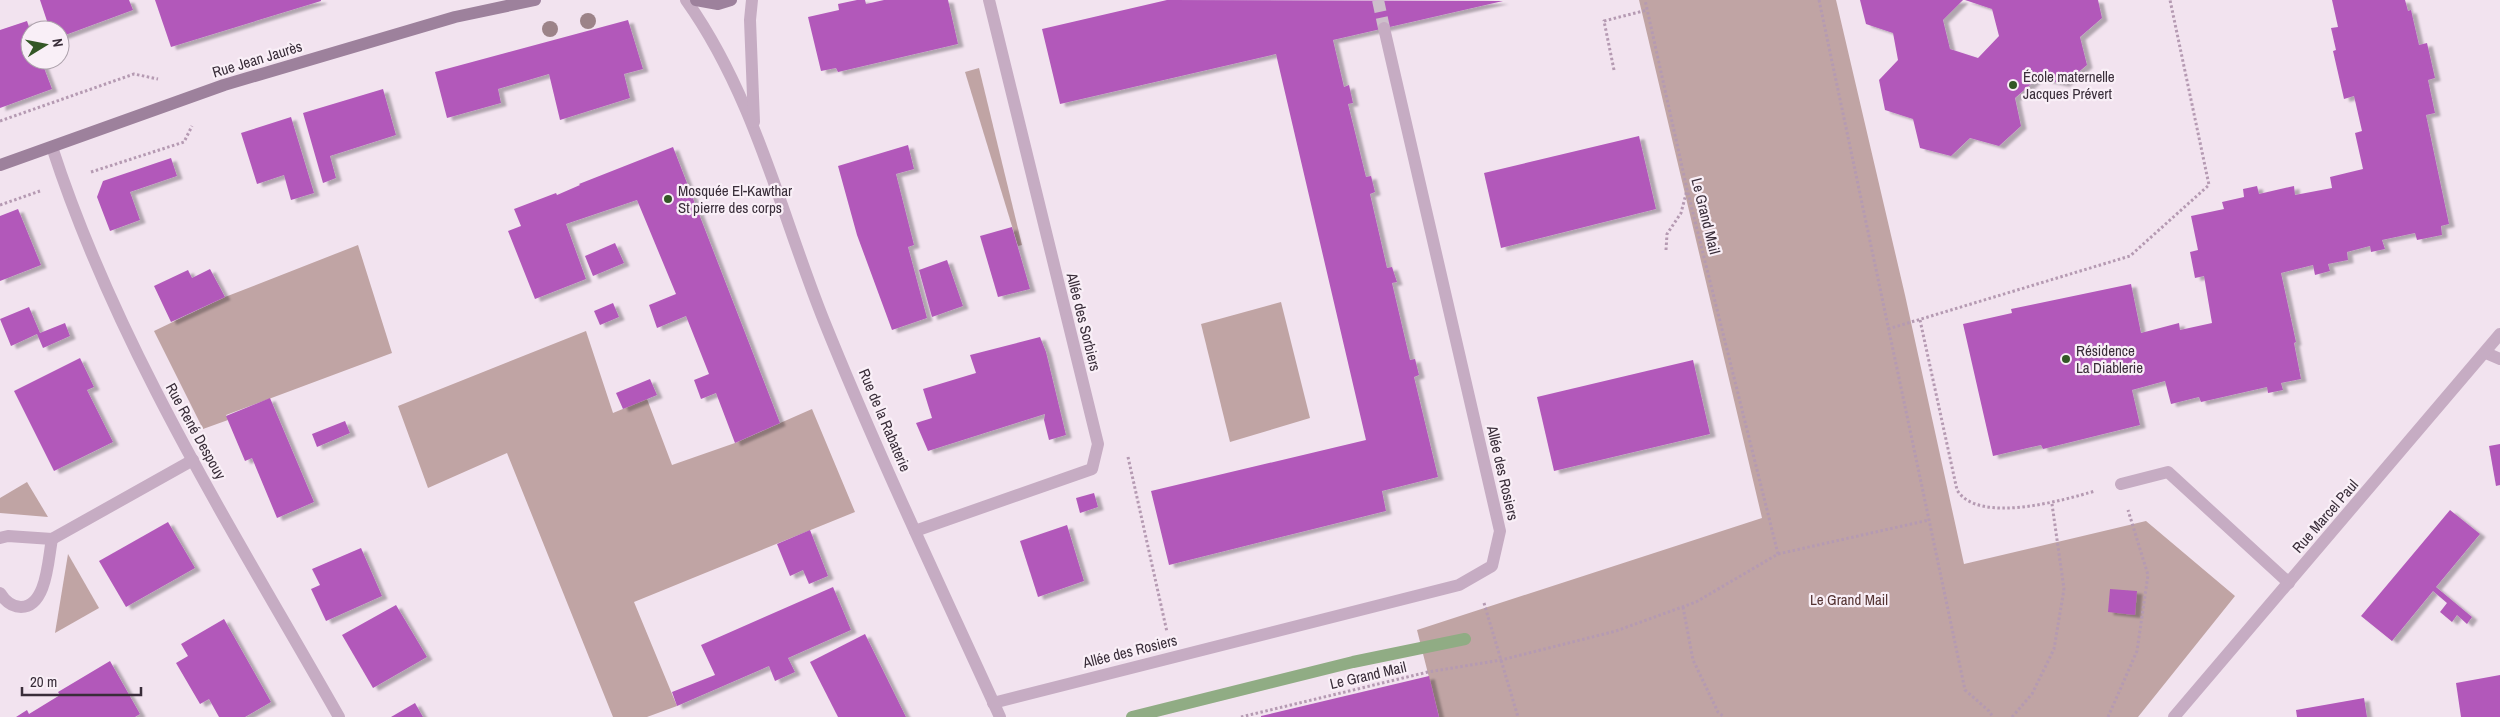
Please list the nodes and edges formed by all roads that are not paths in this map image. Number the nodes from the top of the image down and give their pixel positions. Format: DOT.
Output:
graph roads {
  1 [pos="532,0"];
  2 [pos="686,0"];
  3 [pos="696,0"];
  4 [pos="731,0"];
  5 [pos="752,0"];
  6 [pos="988,0"];
  7 [pos="1384,28"];
  8 [pos="754,129"];
  9 [pos="52,147"];
  10 [pos="0,166"];
  11 [pos="2500,334"];
  12 [pos="2486,352"];
  13 [pos="2500,359"];
  14 [pos="193,460"];
  15 [pos="2121,484"];
  16 [pos="915,531"];
  17 [pos="0,538"];
  18 [pos="52,539"];
  19 [pos="2289,583"];
  20 [pos="0,593"];
  21 [pos="993,703"];
  22 [pos="339,717"];
  23 [pos="1000,717"];
  24 [pos="2174,717"];
  1 -- 9 [label="main road, Rue Jean Jaurès"];
  2 -- 8 [label="street, Rue de la Rabaterie"];
  3 -- 4 [label="main road"];
  5 -- 8 [label="street, Rue de la Rabaterie"];
  6 -- 16 [label="street, Allée des Sorbiers"];
  7 -- 21 [label="street, Allée des Rosiers"];
  8 -- 16 [label="street, Rue de la Rabaterie"];
  9 -- 10 [label="main road, Rue Jean Jaurès"];
  9 -- 14 [label="street, Rue René Despouy"];
  11 -- 12 [label="street, Rue Marcel Paul"];
  12 -- 13 [label="street"];
  12 -- 19 [label="street, Rue Marcel Paul"];
  14 -- 18 [label="street"];
  14 -- 22 [label="street, Rue René Despouy"];
  15 -- 19 [label="street"];
  16 -- 21 [label="street, Rue de la Rabaterie"];
  17 -- 18 [label="street"];
  18 -- 20 [label="street"];
  19 -- 24 [label="street, Rue Marcel Paul"];
  21 -- 23 [label="street, Rue de la Rabaterie"];
}
